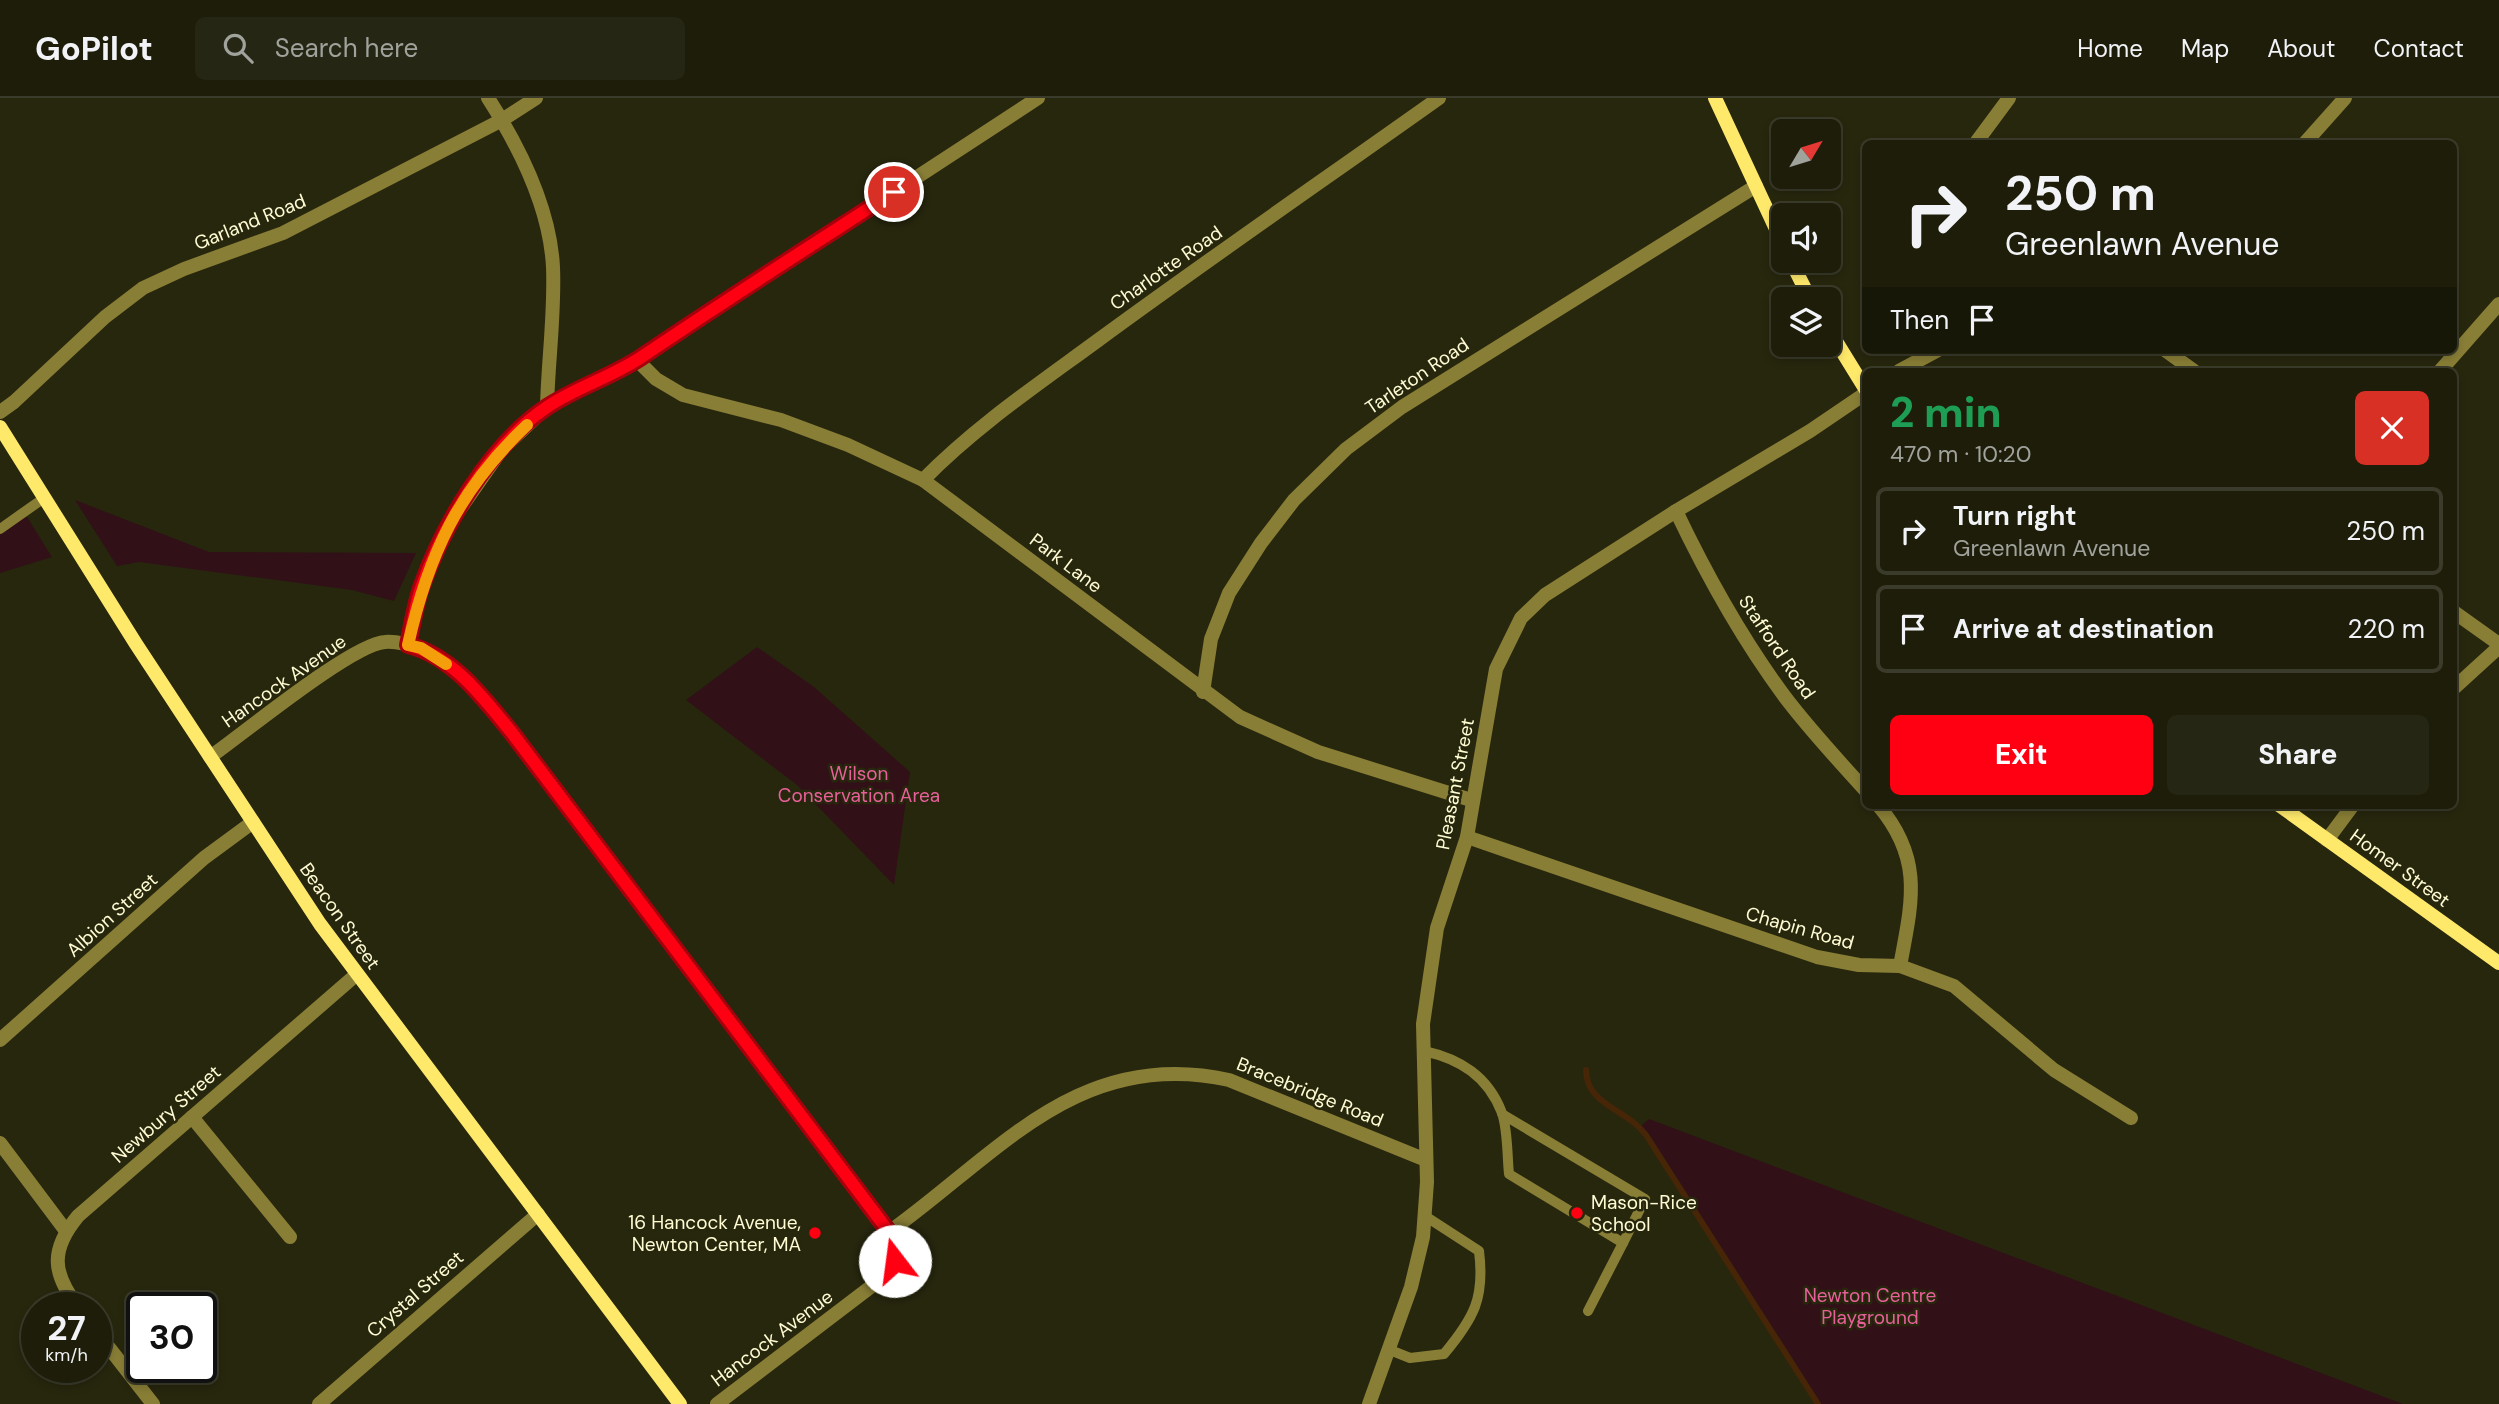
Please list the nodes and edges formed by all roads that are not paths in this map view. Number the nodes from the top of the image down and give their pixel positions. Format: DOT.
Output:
graph roads {
  1 [pos="488,98"];
  2 [pos="536,98"];
  3 [pos="1038,98"];
  4 [pos="1439,98"];
  5 [pos="1716,98"];
  6 [pos="2009,98"];
  7 [pos="2344,98"];
  8 [pos="502,120"];
  9 [pos="1978,140"];
  10 [pos="2307,140"];
  11 [pos="1756,186"];
  12 [pos="1771,218"];
  13 [pos="2499,304"];
  14 [pos="1841,350"];
  15 [pos="2457,352"];
  16 [pos="1931,354"];
  17 [pos="2180,354"];
  18 [pos="2455,354"];
  19 [pos="637,360"];
  20 [pos="1905,368"];
  21 [pos="2192,368"];
  22 [pos="2443,368"];
  23 [pos="1862,384"];
  24 [pos="1862,394"];
  25 [pos="547,407"];
  26 [pos="0,412"];
  27 [pos="0,427"];
  28 [pos="923,480"];
  29 [pos="44,498"];
  30 [pos="1676,511"];
  31 [pos="0,529"];
  32 [pos="2457,614"];
  33 [pos="408,645"];
  34 [pos="2499,646"];
  35 [pos="2457,685"];
  36 [pos="1203,692"];
  37 [pos="210,757"];
  38 [pos="1862,786"];
  39 [pos="1471,800"];
  40 [pos="1881,809"];
  41 [pos="2284,809"];
  42 [pos="2350,809"];
  43 [pos="253,822"];
  44 [pos="1467,837"];
  45 [pos="2327,840"];
  46 [pos="2499,963"];
  47 [pos="1900,966"];
  48 [pos="358,974"];
  49 [pos="0,1040"];
  50 [pos="1424,1051"];
  51 [pos="1502,1114"];
  52 [pos="192,1118"];
  53 [pos="2131,1118"];
  54 [pos="0,1143"];
  55 [pos="1426,1160"];
  56 [pos="537,1214"];
  57 [pos="1425,1216"];
  58 [pos="66,1231"];
  59 [pos="889,1232"];
  60 [pos="290,1237"];
  61 [pos="1623,1243"];
  62 [pos="69,1292"];
  63 [pos="1588,1311"];
  64 [pos="1390,1350"];
  65 [pos="112,1351"];
  66 [pos="153,1404"];
  67 [pos="319,1404"];
  68 [pos="681,1404"];
  69 [pos="717,1404"];
  70 [pos="1369,1404"];
  1 -- 8 [label="street"];
  2 -- 8 [label="street, Garland Road"];
  3 -- 19 [label="street"];
  4 -- 28 [label="street, Charlotte Road"];
  5 -- 11 [label="main road"];
  6 -- 9 [label="street"];
  7 -- 10 [label="street"];
  8 -- 25 [label="street"];
  8 -- 26 [label="street, Garland Road"];
  11 -- 12 [label="main road"];
  11 -- 36 [label="street, Tarleton Road"];
  13 -- 15 [label="street"];
  14 -- 23 [label="main road"];
  16 -- 20 [label="street"];
  17 -- 21 [label="street"];
  18 -- 22 [label="street"];
  19 -- 25 [label="street"];
  19 -- 28 [label="street, Park Lane"];
  24 -- 30 [label="street, Pleasant Street"];
  25 -- 33 [label="street"];
  27 -- 29 [label="main road, Beacon Street"];
  28 -- 36 [label="street, Park Lane"];
  29 -- 31 [label="lane"];
  29 -- 37 [label="main road, Beacon Street"];
  30 -- 38 [label="street, Stafford Road"];
  30 -- 39 [label="street, Pleasant Street"];
  32 -- 34 [label="street"];
  33 -- 37 [label="street, Hancock Avenue"];
  33 -- 59 [label="street, Hancock Avenue"];
  34 -- 35 [label="street"];
  36 -- 39 [label="street, Park Lane"];
  37 -- 43 [label="main road, Beacon Street"];
  39 -- 44 [label="street, Pleasant Street"];
  40 -- 47 [label="street"];
  41 -- 45 [label="main road, Homer Street"];
  42 -- 45 [label="street"];
  43 -- 48 [label="main road, Beacon Street"];
  43 -- 49 [label="street, Albion Street"];
  44 -- 47 [label="street, Chapin Road"];
  44 -- 50 [label="street, Pleasant Street"];
  45 -- 46 [label="main road, Homer Street"];
  47 -- 53 [label="street, Chapin Road"];
  48 -- 52 [label="street, Newbury Street"];
  48 -- 56 [label="main road, Beacon Street"];
  50 -- 51 [label="lane"];
  50 -- 55 [label="street, Pleasant Street"];
  51 -- 61 [label="lane"];
  51 -- 61 [label="lane"];
  52 -- 58 [label="street, Newbury Street"];
  52 -- 60 [label="street"];
  54 -- 58 [label="street"];
  55 -- 57 [label="street, Pleasant Street"];
  55 -- 59 [label="street, Bracebridge Road"];
  56 -- 67 [label="street, Crystal Street"];
  56 -- 68 [label="main road, Beacon Street"];
  57 -- 64 [label="street, Pleasant Street"];
  57 -- 64 [label="lane"];
  58 -- 62 [label="street, Newbury Street"];
  59 -- 69 [label="street, Hancock Avenue"];
  61 -- 63 [label="lane"];
  64 -- 70 [label="street, Pleasant Street"];
  65 -- 66 [label="street"];
}
